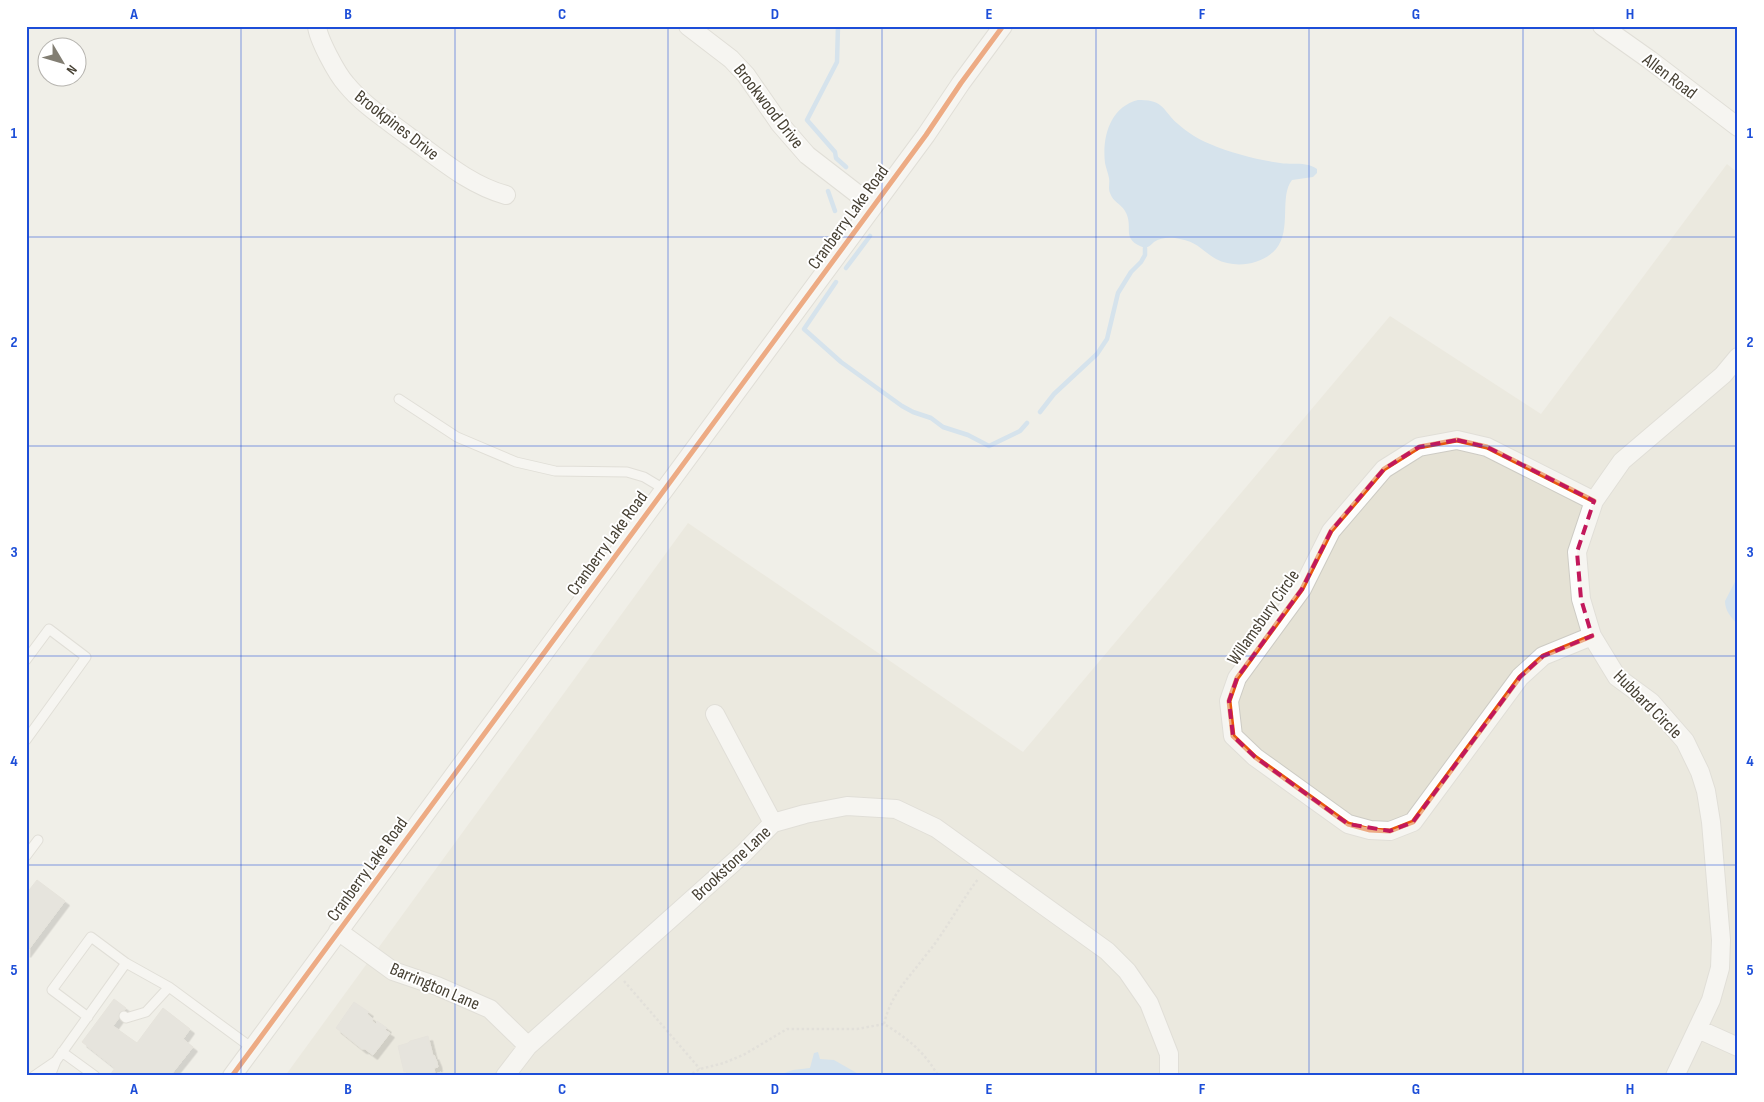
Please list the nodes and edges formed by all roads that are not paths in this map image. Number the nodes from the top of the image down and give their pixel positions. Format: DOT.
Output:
graph roads {
  1 [pos="317,26"];
  2 [pos="688,26"];
  3 [pos="1004,26"];
  4 [pos="1602,26"];
  5 [pos="1738,127"];
  6 [pos="506,195"];
  7 [pos="873,206"];
  8 [pos="1738,357"];
  9 [pos="399,399"];
  10 [pos="664,489"];
  11 [pos="1594,501"];
  12 [pos="1592,636"];
  13 [pos="26,660"];
  14 [pos="715,714"];
  15 [pos="26,740"];
  16 [pos="774,823"];
  17 [pos="38,840"];
  18 [pos="26,856"];
  19 [pos="338,931"];
  20 [pos="126,963"];
  21 [pos="169,988"];
  22 [pos="124,1016"];
  23 [pos="88,1017"];
  24 [pos="1698,1030"];
  25 [pos="528,1046"];
  26 [pos="1738,1047"];
  27 [pos="252,1048"];
  28 [pos="62,1052"];
  29 [pos="56,1061"];
  30 [pos="34,1076"];
  31 [pos="50,1076"];
  32 [pos="95,1076"];
  33 [pos="232,1076"];
  34 [pos="505,1076"];
  35 [pos="1169,1076"];
  36 [pos="1675,1076"];
  1 -- 6 [label="street, Brookpines Drive"];
  2 -- 7 [label="street, Brookwood Drive"];
  3 -- 7 [label="street, Cranberry Lake Road"];
  4 -- 5 [label="street, Allen Road"];
  7 -- 10 [label="street, Cranberry Lake Road"];
  8 -- 11 [label="street, Hubbard Circle"];
  9 -- 10 [label="lane"];
  10 -- 19 [label="street, Cranberry Lake Road"];
  11 -- 12 [label="street, Hubbard Circle"];
  11 -- 12 [label="street, Willamsbury Circle"];
  12 -- 24 [label="street, Hubbard Circle"];
  13 -- 15 [label="lane"];
  14 -- 16 [label="street"];
  16 -- 25 [label="street, Brookstone Lane"];
  16 -- 35 [label="street, Brookstone Lane"];
  17 -- 18 [label="lane"];
  19 -- 25 [label="street, Barrington Lane"];
  19 -- 27 [label="street, Cranberry Lake Road"];
  20 -- 21 [label="lane"];
  20 -- 23 [label="lane"];
  20 -- 23 [label="lane"];
  21 -- 22 [label="lane"];
  21 -- 27 [label="lane"];
  23 -- 28 [label="lane"];
  24 -- 26 [label="street"];
  24 -- 36 [label="street, Hubbard Circle"];
  25 -- 34 [label="street, Brookstone Lane"];
  27 -- 33 [label="street, Cranberry Lake Road"];
  28 -- 29 [label="lane"];
  28 -- 32 [label="lane"];
  29 -- 30 [label="lane"];
  29 -- 31 [label="lane"];
}
